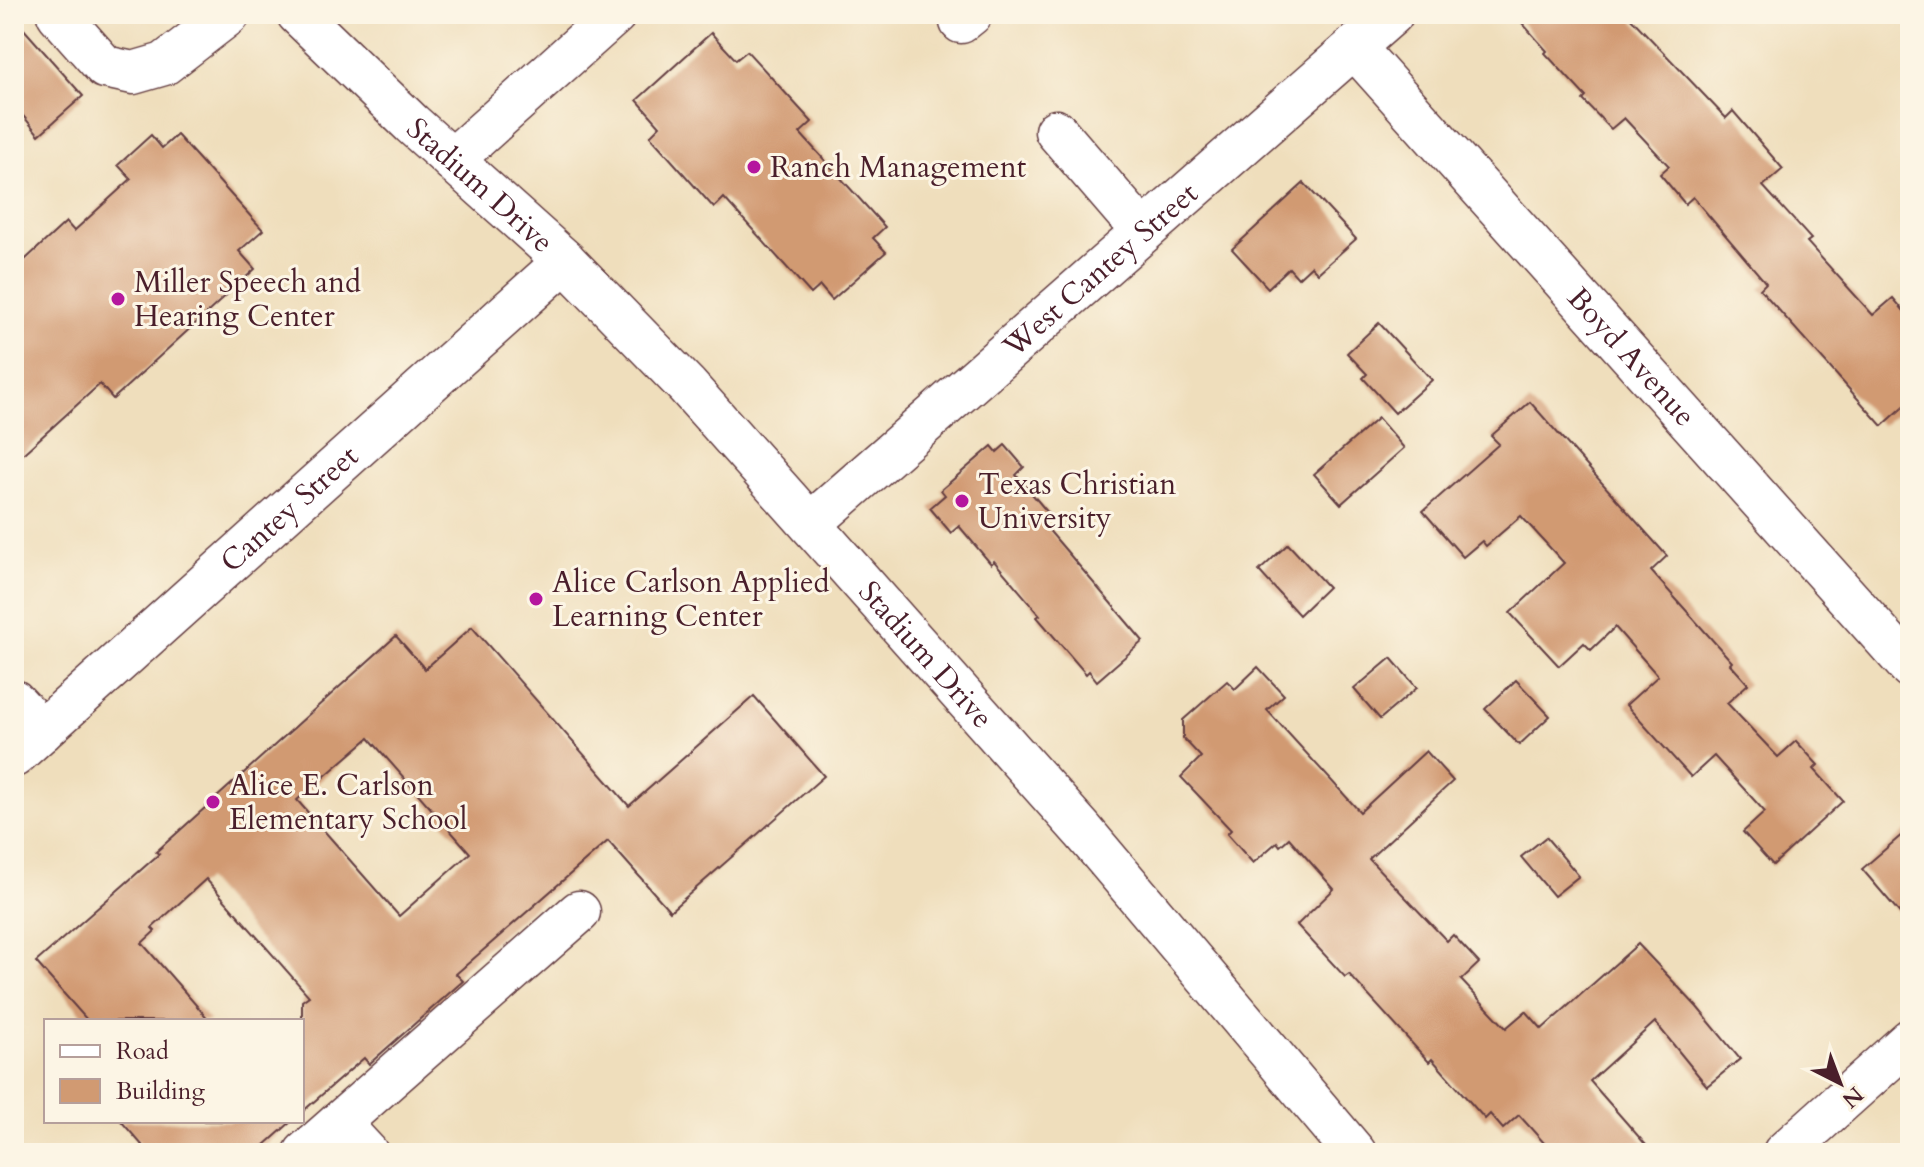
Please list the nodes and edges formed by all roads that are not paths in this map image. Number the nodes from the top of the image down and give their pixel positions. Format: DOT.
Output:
graph roads {
  1 [pos="58,14"];
  2 [pos="229,14"];
  3 [pos="298,14"];
  4 [pos="615,14"];
  5 [pos="1392,14"];
  6 [pos="1354,47"];
  7 [pos="1056,131"];
  8 [pos="452,160"];
  9 [pos="1143,232"];
  10 [pos="565,261"];
  11 [pos="810,524"];
  12 [pos="1910,667"];
  13 [pos="23,729"];
  14 [pos="579,912"];
  15 [pos="1910,1040"];
  16 [pos="339,1123"];
  17 [pos="305,1153"];
  18 [pos="367,1153"];
  19 [pos="1355,1153"];
  20 [pos="1784,1153"];
  1 -- 2 [label="street"];
  3 -- 8 [label="street, Stadium Drive"];
  4 -- 8 [label="street"];
  5 -- 6 [label="street, West Cantey Street"];
  6 -- 9 [label="street, West Cantey Street"];
  6 -- 12 [label="street, Boyd Avenue"];
  7 -- 9 [label="street"];
  8 -- 10 [label="street, Stadium Drive"];
  9 -- 11 [label="street, West Cantey Street"];
  10 -- 11 [label="street, Stadium Drive"];
  10 -- 13 [label="street, Cantey Street"];
  11 -- 19 [label="street, Stadium Drive"];
  14 -- 16 [label="street"];
  15 -- 20 [label="street"];
  16 -- 17 [label="street"];
  16 -- 18 [label="street"];
}
